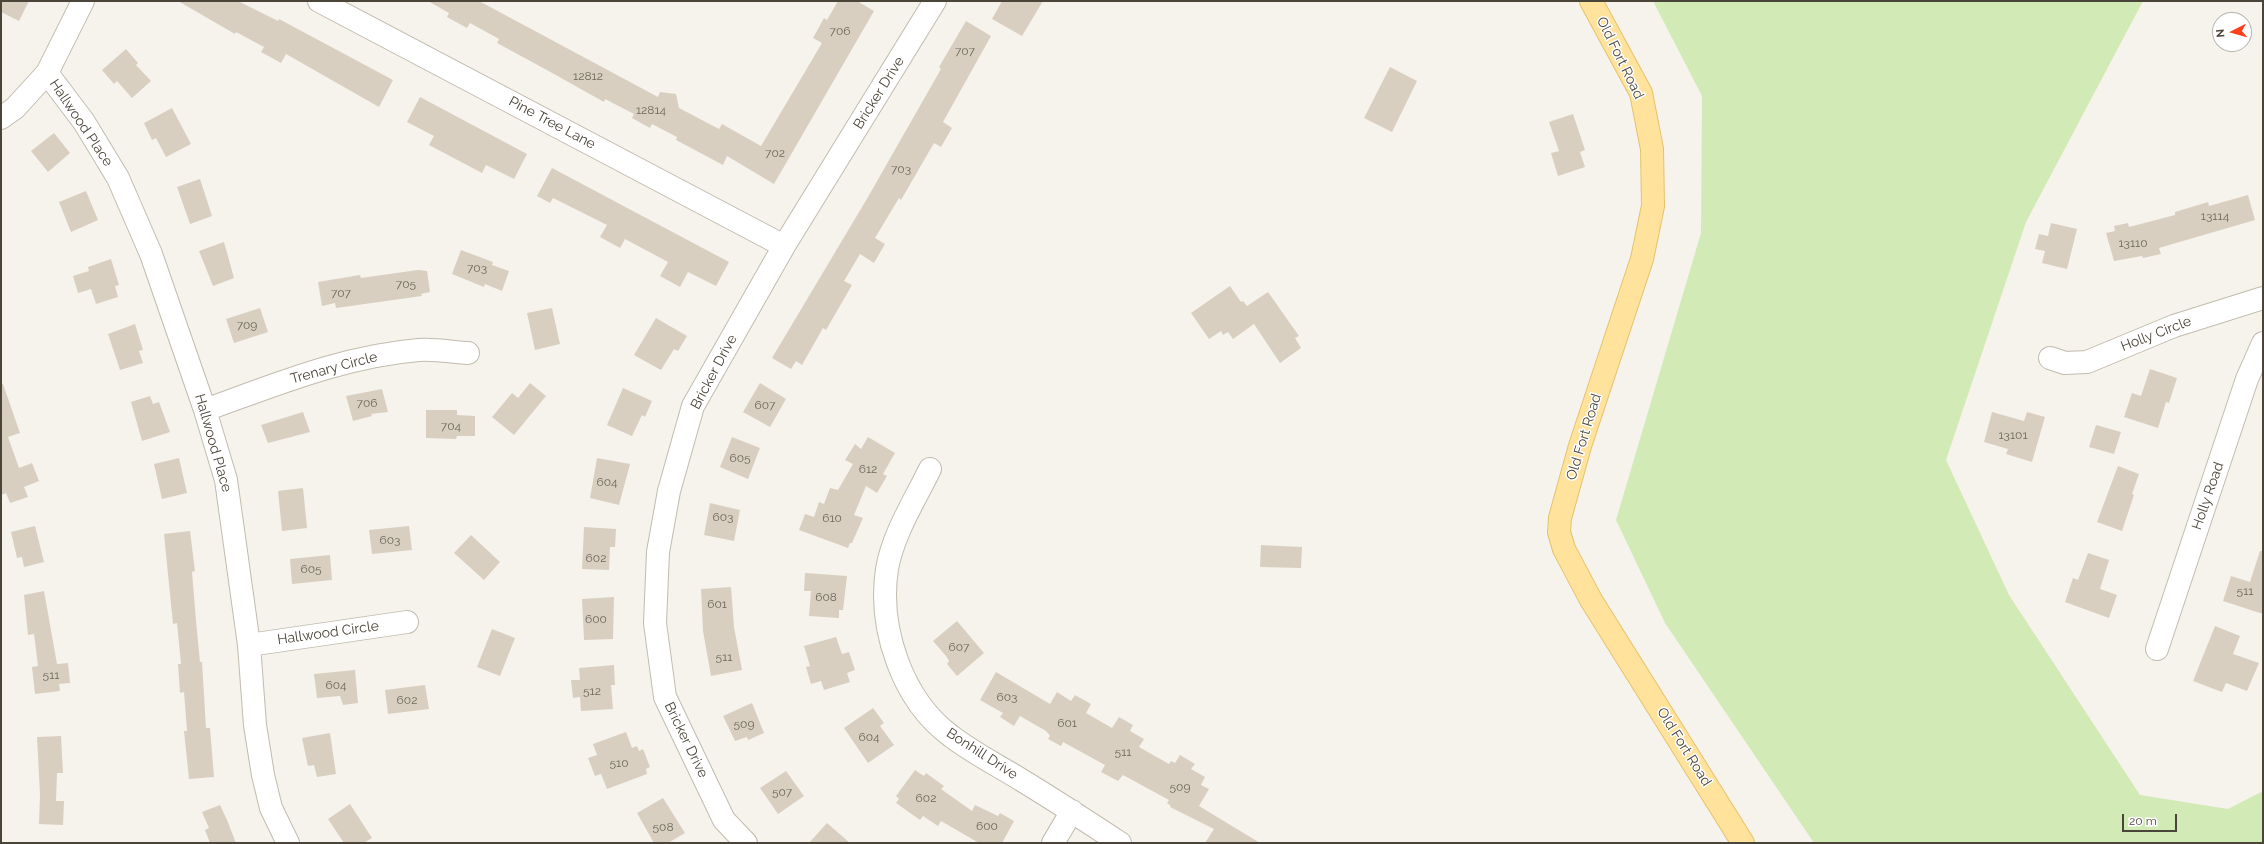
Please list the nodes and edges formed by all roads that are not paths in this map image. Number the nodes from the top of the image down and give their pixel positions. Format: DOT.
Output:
graph roads {
  1 [pos="83,1"];
  2 [pos="319,1"];
  3 [pos="935,1"];
  4 [pos="1591,1"];
  5 [pos="47,72"];
  6 [pos="1,118"];
  7 [pos="784,246"];
  8 [pos="2263,298"];
  9 [pos="2263,343"];
  10 [pos="468,353"];
  11 [pos="2050,358"];
  12 [pos="205,410"];
  13 [pos="930,469"];
  14 [pos="407,622"];
  15 [pos="249,645"];
  16 [pos="2157,649"];
  17 [pos="1072,811"];
  18 [pos="288,843"];
  19 [pos="746,843"];
  20 [pos="1053,843"];
  21 [pos="1120,843"];
  22 [pos="1743,843"];
  1 -- 5 [label="street"];
  2 -- 7 [label="street, Pine Tree Lane"];
  3 -- 7 [label="street, Bricker Drive"];
  4 -- 22 [label="main road, Old Fort Road"];
  5 -- 6 [label="street"];
  5 -- 12 [label="street, Hallwood Place"];
  7 -- 19 [label="street, Bricker Drive"];
  8 -- 11 [label="street, Holly Circle"];
  9 -- 16 [label="street, Holly Road"];
  10 -- 12 [label="street, Trenary Circle"];
  12 -- 15 [label="street, Hallwood Place"];
  13 -- 17 [label="street, Bonhill Drive"];
  14 -- 15 [label="street, Hallwood Circle"];
  15 -- 18 [label="street, Hallwood Place"];
  17 -- 20 [label="street"];
  17 -- 21 [label="street, Bonhill Drive"];
}
